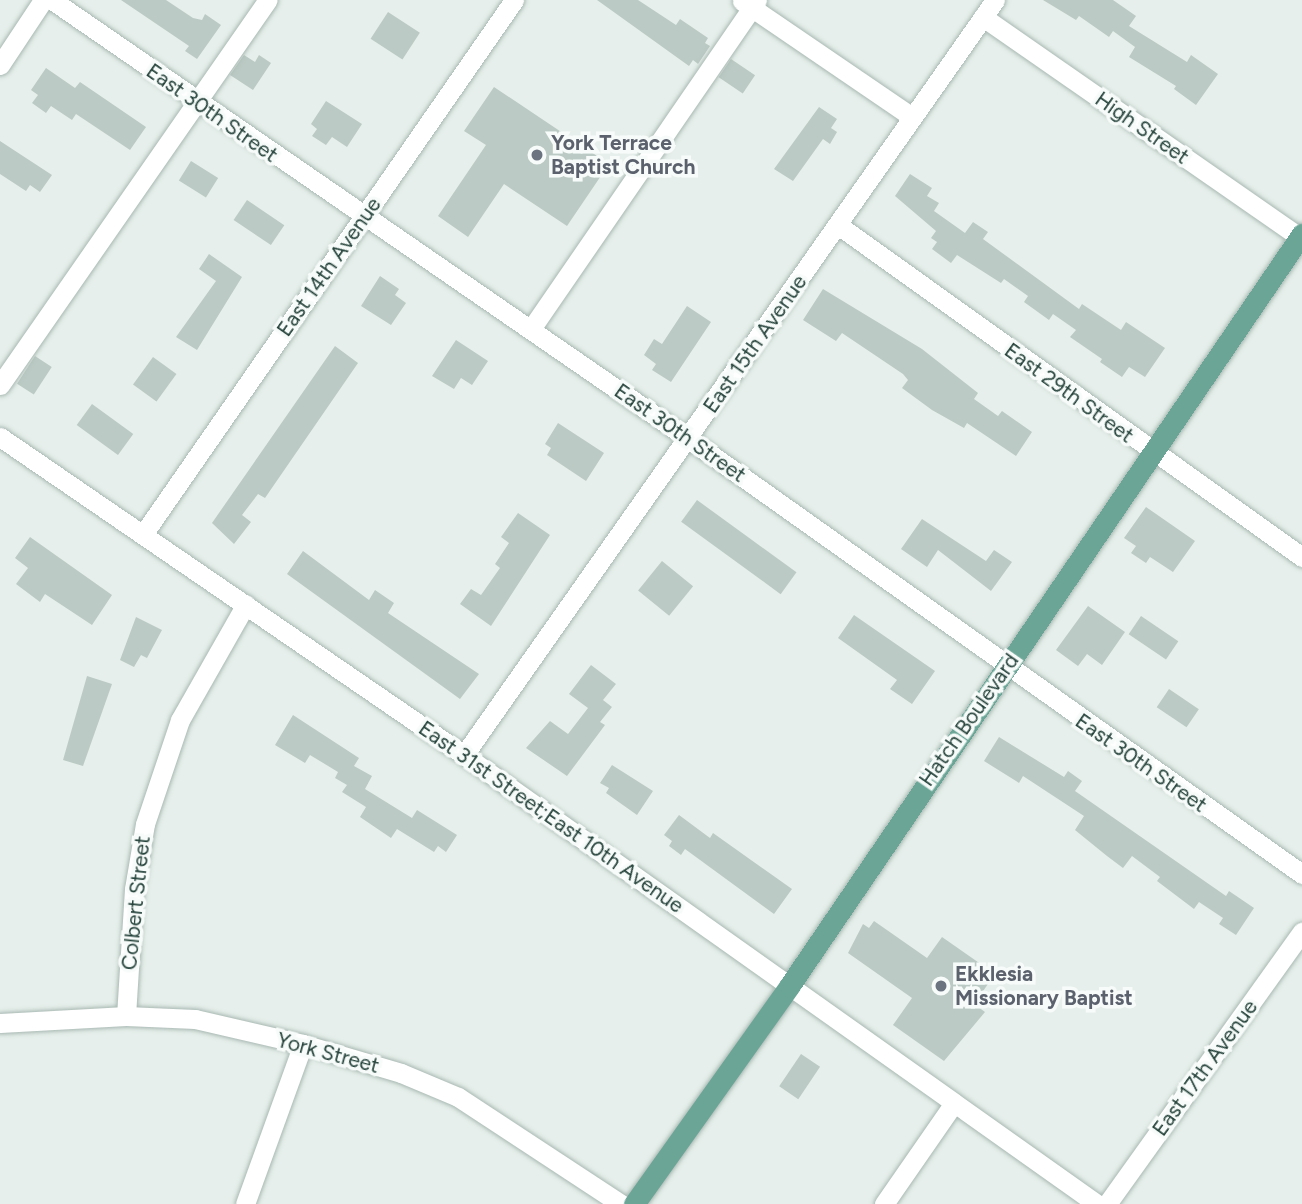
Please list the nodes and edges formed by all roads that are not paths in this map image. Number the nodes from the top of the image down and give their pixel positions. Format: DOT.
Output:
graph roads {
  1 [pos="43,0"];
  2 [pos="52,0"];
  3 [pos="268,0"];
  4 [pos="514,0"];
  5 [pos="995,0"];
  6 [pos="750,3"];
  7 [pos="983,17"];
  8 [pos="0,65"];
  9 [pos="197,103"];
  10 [pos="912,117"];
  11 [pos="364,218"];
  12 [pos="838,225"];
  13 [pos="1301,237"];
  14 [pos="531,329"];
  15 [pos="0,386"];
  16 [pos="0,437"];
  17 [pos="689,439"];
  18 [pos="1152,454"];
  19 [pos="144,533"];
  20 [pos="1302,557"];
  21 [pos="246,604"];
  22 [pos="1006,667"];
  23 [pos="464,755"];
  24 [pos="1302,874"];
  25 [pos="1302,932"];
  26 [pos="790,985"];
  27 [pos="126,1016"];
  28 [pos="0,1023"];
  29 [pos="303,1044"];
  30 [pos="954,1102"];
  31 [pos="245,1204"];
  32 [pos="621,1204"];
  33 [pos="634,1204"];
  34 [pos="884,1204"];
  35 [pos="1097,1204"];
  36 [pos="1107,1204"];
  1 -- 8 [label="street"];
  2 -- 9 [label="street, East 30th Street"];
  3 -- 9 [label="street"];
  4 -- 11 [label="street, East 14th Avenue"];
  5 -- 7 [label="street, East 15th Avenue"];
  6 -- 10 [label="street"];
  6 -- 14 [label="street"];
  7 -- 10 [label="street, East 15th Avenue"];
  7 -- 13 [label="street, High Street"];
  9 -- 11 [label="street, East 30th Street"];
  9 -- 15 [label="street"];
  10 -- 12 [label="street, East 15th Avenue"];
  11 -- 14 [label="street, East 30th Street"];
  11 -- 19 [label="street, East 14th Avenue"];
  12 -- 17 [label="street, East 15th Avenue"];
  12 -- 18 [label="street, East 29th Street"];
  13 -- 18 [label="main road, Hatch Boulevard"];
  14 -- 17 [label="street, East 30th Street"];
  16 -- 19 [label="street, East 31st Street;East 10th Avenue"];
  17 -- 22 [label="street, East 30th Street"];
  17 -- 23 [label="street, East 15th Avenue"];
  18 -- 20 [label="street, East 29th Street"];
  18 -- 22 [label="main road, Hatch Boulevard"];
  19 -- 21 [label="street, East 31st Street;East 10th Avenue"];
  21 -- 23 [label="street, East 31st Street;East 10th Avenue"];
  21 -- 27 [label="street, Colbert Street"];
  22 -- 24 [label="street, East 30th Street"];
  22 -- 26 [label="main road, Hatch Boulevard"];
  23 -- 26 [label="street, East 31st Street;East 10th Avenue"];
  25 -- 36 [label="street, East 17th Avenue"];
  26 -- 30 [label="street, East 31st Street;East 10th Avenue"];
  26 -- 33 [label="main road, Hatch Boulevard"];
  27 -- 28 [label="street, York Street"];
  27 -- 29 [label="street, York Street"];
  29 -- 31 [label="street"];
  29 -- 32 [label="street, York Street"];
  30 -- 34 [label="street"];
  30 -- 35 [label="street, East 31st Street;East 10th Avenue"];
}
